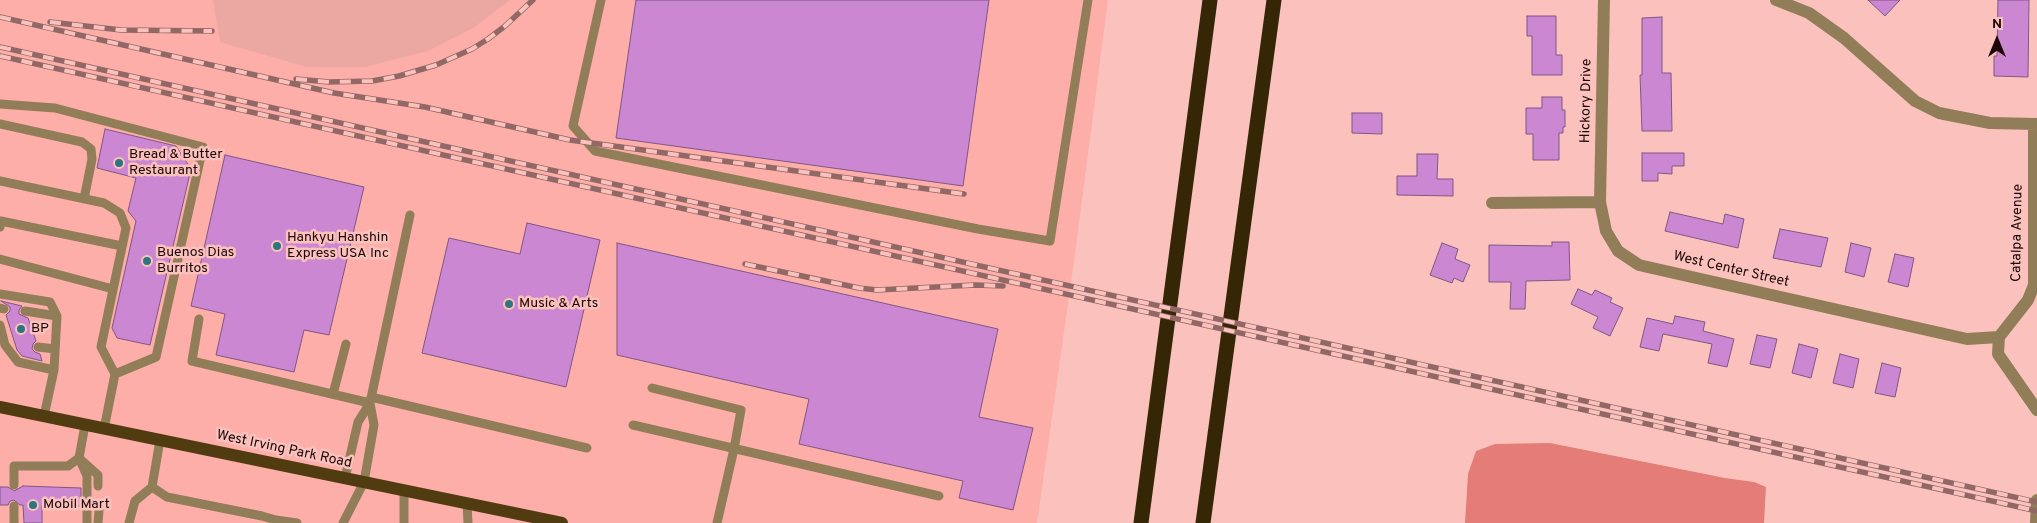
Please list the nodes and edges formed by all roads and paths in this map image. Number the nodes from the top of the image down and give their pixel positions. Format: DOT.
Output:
graph roads {
  1 [pos="601,0"];
  2 [pos="1088,0"];
  3 [pos="1210,0"];
  4 [pos="1274,0"];
  5 [pos="1604,0"];
  6 [pos="1776,0"];
  7 [pos="0,104"];
  8 [pos="0,124"];
  9 [pos="2036,124"];
  10 [pos="0,181"];
  11 [pos="84,199"];
  12 [pos="1600,202"];
  13 [pos="1492,203"];
  14 [pos="410,215"];
  15 [pos="0,227"];
  16 [pos="122,246"];
  17 [pos="0,259"];
  18 [pos="113,289"];
  19 [pos="0,294"];
  20 [pos="25,312"];
  21 [pos="57,316"];
  22 [pos="199,319"];
  23 [pos="0,325"];
  24 [pos="1999,336"];
  25 [pos="346,344"];
  26 [pos="5,345"];
  27 [pos="16,346"];
  28 [pos="38,348"];
  29 [pos="55,349"];
  30 [pos="54,370"];
  31 [pos="115,374"];
  32 [pos="652,388"];
  33 [pos="334,394"];
  34 [pos="371,400"];
  35 [pos="0,406"];
  36 [pos="2037,410"];
  37 [pos="44,416"];
  38 [pos="85,425"];
  39 [pos="633,425"];
  40 [pos="104,428"];
  41 [pos="160,440"];
  42 [pos="588,448"];
  43 [pos="734,448"];
  44 [pos="79,458"];
  45 [pos="345,478"];
  46 [pos="364,482"];
  47 [pos="14,486"];
  48 [pos="98,486"];
  49 [pos="152,487"];
  50 [pos="404,490"];
  51 [pos="939,496"];
  52 [pos="2037,500"];
  53 [pos="467,504"];
  54 [pos="14,506"];
  55 [pos="98,510"];
  56 [pos="276,521"];
  57 [pos="14,523"];
  58 [pos="87,523"];
  59 [pos="98,523"];
  60 [pos="129,523"];
  61 [pos="297,523"];
  62 [pos="343,523"];
  63 [pos="404,523"];
  64 [pos="468,523"];
  65 [pos="562,523"];
  66 [pos="717,523"];
  67 [pos="1141,523"];
  68 [pos="1204,523"];
  69 [pos="2036,523"];
  1 -- 2 [label="lane"];
  3 -- 67 [label="highway"];
  4 -- 68 [label="highway"];
  5 -- 12 [label="street, Hickory Drive"];
  6 -- 9 [label="street"];
  7 -- 31 [label="lane"];
  8 -- 11 [label="lane"];
  9 -- 24 [label="street, Catalpa Avenue"];
  10 -- 11 [label="lane"];
  11 -- 16 [label="lane"];
  12 -- 13 [label="street"];
  12 -- 24 [label="street, West Center Street"];
  14 -- 34 [label="lane"];
  15 -- 16 [label="lane"];
  16 -- 18 [label="lane"];
  17 -- 18 [label="lane"];
  18 -- 31 [label="lane"];
  19 -- 21 [label="lane"];
  20 -- 21 [label="lane"];
  21 -- 29 [label="lane"];
  22 -- 33 [label="lane"];
  23 -- 26 [label="lane"];
  24 -- 36 [label="street"];
  25 -- 33 [label="lane"];
  26 -- 27 [label="lane"];
  26 -- 30 [label="lane"];
  28 -- 29 [label="lane"];
  29 -- 30 [label="lane"];
  30 -- 37 [label="lane"];
  31 -- 40 [label="lane"];
  32 -- 43 [label="lane"];
  33 -- 34 [label="lane"];
  34 -- 42 [label="lane"];
  34 -- 45 [label="lane"];
  34 -- 46 [label="lane"];
  35 -- 37 [label="main road, West Irving Park Road"];
  37 -- 38 [label="main road, West Irving Park Road"];
  38 -- 40 [label="main road, West Irving Park Road"];
  38 -- 44 [label="lane"];
  39 -- 43 [label="lane"];
  40 -- 41 [label="main road, West Irving Park Road"];
  41 -- 45 [label="main road, West Irving Park Road"];
  41 -- 49 [label="lane"];
  43 -- 51 [label="lane"];
  43 -- 66 [label="lane"];
  44 -- 47 [label="lane"];
  44 -- 48 [label="lane"];
  44 -- 58 [label="lane"];
  45 -- 46 [label="main road, West Irving Park Road"];
  46 -- 50 [label="main road, West Irving Park Road"];
  46 -- 62 [label="lane"];
  49 -- 56 [label="lane"];
  49 -- 60 [label="lane"];
  50 -- 53 [label="main road, West Irving Park Road"];
  50 -- 63 [label="lane"];
  52 -- 69 [label="street"];
  53 -- 64 [label="lane"];
  53 -- 65 [label="main road, West Irving Park Road"];
  54 -- 57 [label="lane"];
  55 -- 59 [label="lane"];
  56 -- 61 [label="lane"];
}
